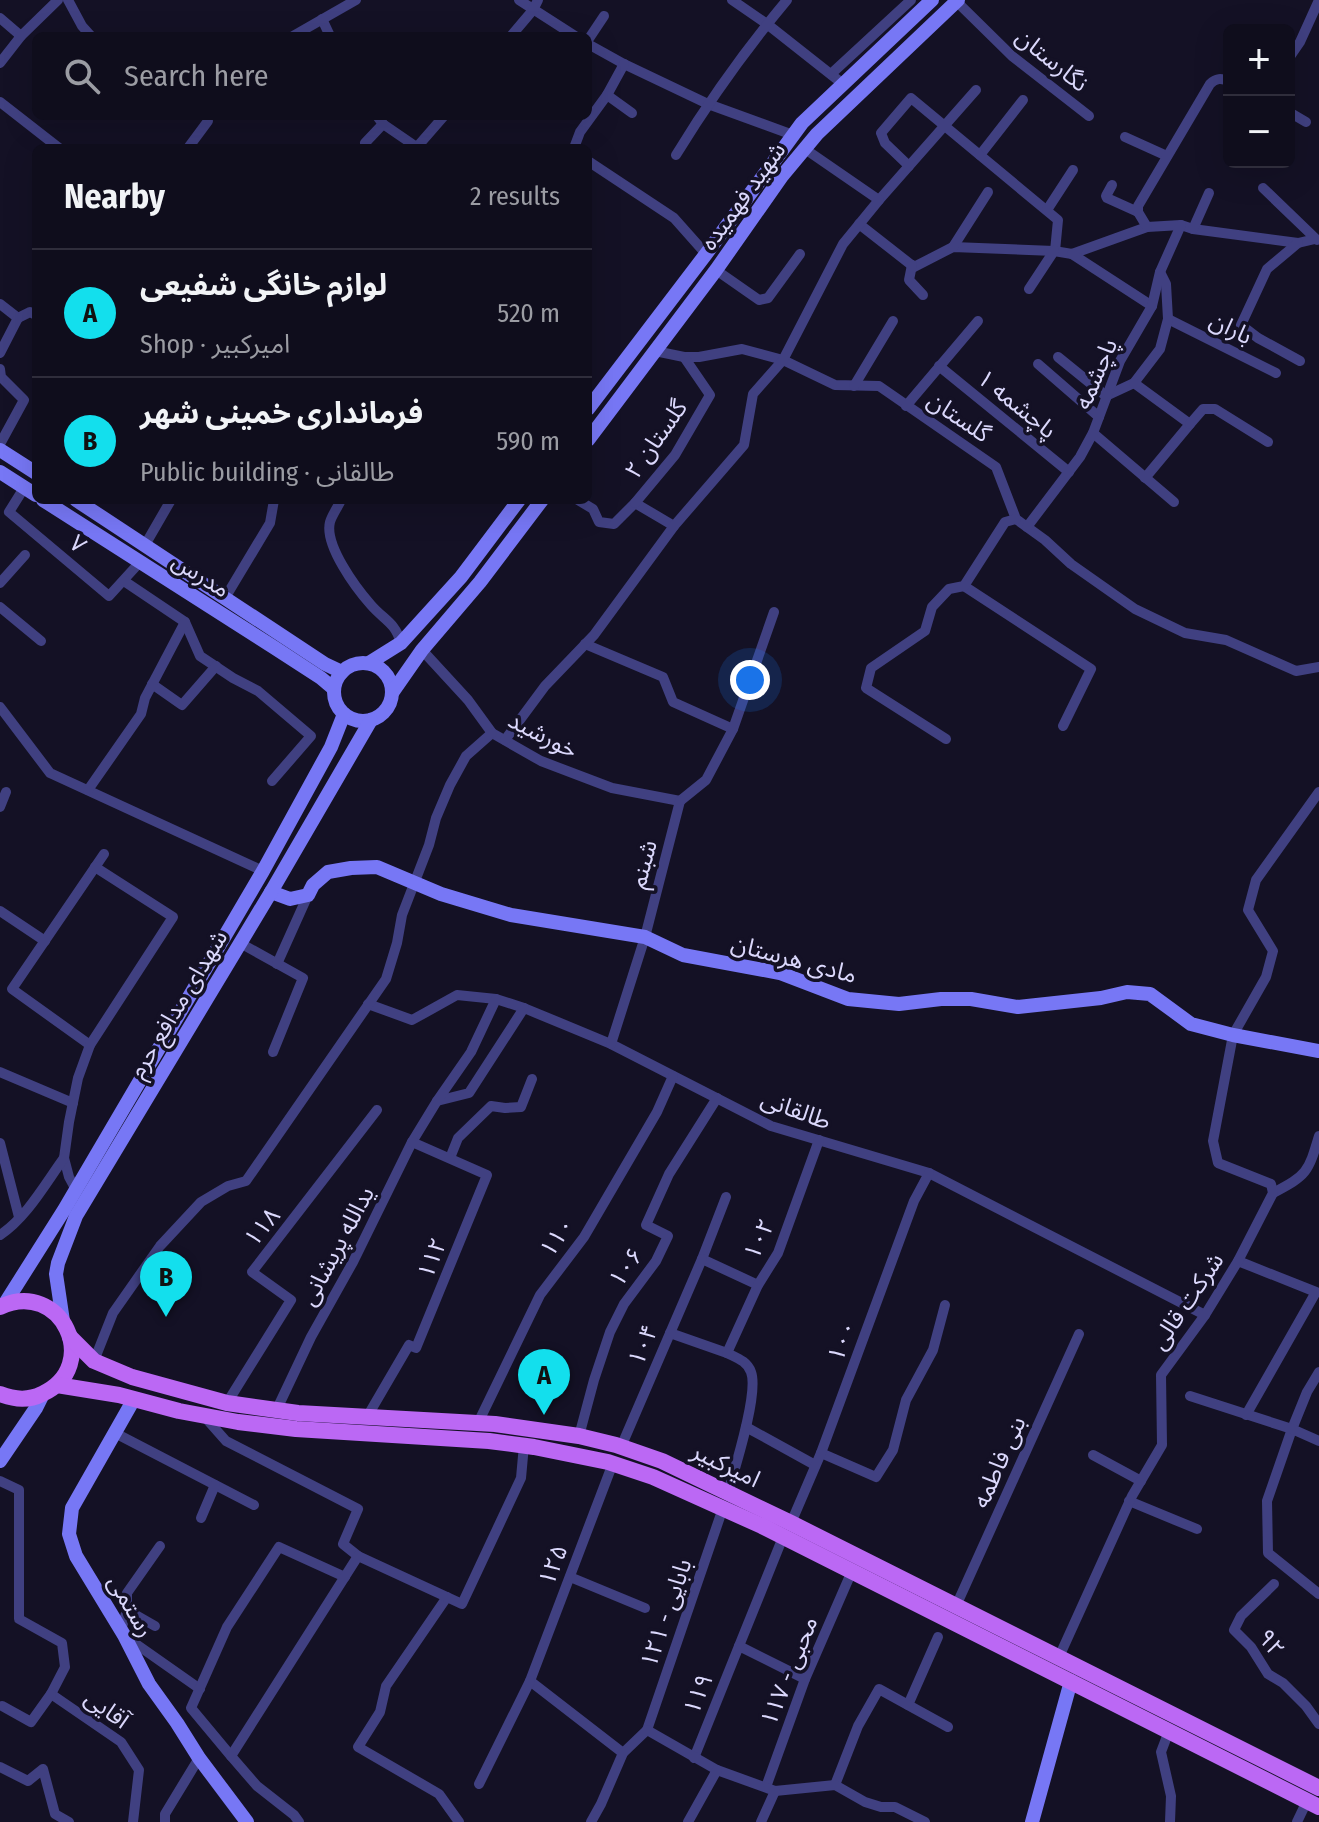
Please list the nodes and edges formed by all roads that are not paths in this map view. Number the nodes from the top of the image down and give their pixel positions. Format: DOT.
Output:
graph roads {
  1 [pos="58,0"];
  2 [pos="68,0"];
  3 [pos="356,0"];
  4 [pos="519,0"];
  5 [pos="732,0"];
  6 [pos="787,0"];
  7 [pos="932,0"];
  8 [pos="1319,0"];
  9 [pos="957,1"];
  10 [pos="536,5"];
  11 [pos="914,7"];
  12 [pos="604,16"];
  13 [pos="0,18"];
  14 [pos="322,19"];
  15 [pos="767,24"];
  16 [pos="931,26"];
  17 [pos="87,32"];
  18 [pos="300,32"];
  19 [pos="328,32"];
  20 [pos="514,32"];
  21 [pos="570,32"];
  22 [pos="898,32"];
  23 [pos="21,36"];
  24 [pos="592,36"];
  25 [pos="592,44"];
  26 [pos="911,44"];
  27 [pos="1295,49"];
  28 [pos="0,63"];
  29 [pos="624,64"];
  30 [pos="831,74"];
  31 [pos="1223,78"];
  32 [pos="843,84"];
  33 [pos="976,90"];
  34 [pos="607,95"];
  35 [pos="1023,100"];
  36 [pos="0,102"];
  37 [pos="708,104"];
  38 [pos="632,113"];
  39 [pos="592,116"];
  40 [pos="1089,116"];
  41 [pos="1295,116"];
  42 [pos="208,120"];
  43 [pos="380,120"];
  44 [pos="441,120"];
  45 [pos="589,120"];
  46 [pos="1306,122"];
  47 [pos="945,125"];
  48 [pos="793,135"];
  49 [pos="1125,137"];
  50 [pos="54,144"];
  51 [pos="191,144"];
  52 [pos="366,144"];
  53 [pos="413,144"];
  54 [pos="421,144"];
  55 [pos="576,144"];
  56 [pos="805,149"];
  57 [pos="676,155"];
  58 [pos="980,155"];
  59 [pos="1167,156"];
  60 [pos="592,164"];
  61 [pos="909,166"];
  62 [pos="1073,170"];
  63 [pos="1112,185"];
  64 [pos="1263,188"];
  65 [pos="988,192"];
  66 [pos="1209,193"];
  67 [pos="879,200"];
  68 [pos="1047,210"];
  69 [pos="1138,212"];
  70 [pos="859,224"];
  71 [pos="1181,225"];
  72 [pos="1147,227"];
  73 [pos="1193,229"];
  74 [pos="1317,240"];
  75 [pos="1298,243"];
  76 [pos="953,247"];
  77 [pos="1054,251"];
  78 [pos="706,254"];
  79 [pos="800,254"];
  80 [pos="1072,254"];
  81 [pos="912,265"];
  82 [pos="716,270"];
  83 [pos="1160,272"];
  84 [pos="1029,289"];
  85 [pos="923,295"];
  86 [pos="0,304"];
  87 [pos="1152,306"];
  88 [pos="32,313"];
  89 [pos="18,318"];
  90 [pos="1168,319"];
  91 [pos="893,321"];
  92 [pos="978,321"];
  93 [pos="655,351"];
  94 [pos="0,353"];
  95 [pos="684,357"];
  96 [pos="1058,357"];
  97 [pos="783,360"];
  98 [pos="1300,361"];
  99 [pos="1038,364"];
  100 [pos="939,366"];
  101 [pos="0,369"];
  102 [pos="1276,373"];
  103 [pos="1134,383"];
  104 [pos="854,386"];
  105 [pos="1106,396"];
  106 [pos="592,404"];
  107 [pos="906,406"];
  108 [pos="1099,417"];
  109 [pos="1190,424"];
  110 [pos="1093,433"];
  111 [pos="592,435"];
  112 [pos="1268,442"];
  113 [pos="0,447"];
  114 [pos="32,470"];
  115 [pos="0,472"];
  116 [pos="1069,472"];
  117 [pos="1145,478"];
  118 [pos="30,492"];
  119 [pos="1174,502"];
  120 [pos="635,503"];
  121 [pos="49,504"];
  122 [pos="82,504"];
  123 [pos="169,504"];
  124 [pos="273,504"];
  125 [pos="339,504"];
  126 [pos="516,504"];
  127 [pos="539,504"];
  128 [pos="585,504"];
  129 [pos="1016,519"];
  130 [pos="504,520"];
  131 [pos="674,526"];
  132 [pos="1027,527"];
  133 [pos="519,532"];
  134 [pos="488,541"];
  135 [pos="145,545"];
  136 [pos="503,552"];
  137 [pos="25,555"];
  138 [pos="140,562"];
  139 [pos="124,581"];
  140 [pos="0,583"];
  141 [pos="964,586"];
  142 [pos="225,598"];
  143 [pos="0,607"];
  144 [pos="774,612"];
  145 [pos="185,622"];
  146 [pos="41,641"];
  147 [pos="401,643"];
  148 [pos="585,644"];
  149 [pos="422,650"];
  150 [pos="369,663"];
  151 [pos="216,666"];
  152 [pos="1319,667"];
  153 [pos="342,672"];
  154 [pos="152,684"];
  155 [pos="334,689"];
  156 [pos="392,693"];
  157 [pos="0,707"];
  158 [pos="344,714"];
  159 [pos="371,720"];
  160 [pos="1063,726"];
  161 [pos="733,729"];
  162 [pos="492,733"];
  163 [pos="946,739"];
  164 [pos="505,740"];
  165 [pos="272,781"];
  166 [pos="88,790"];
  167 [pos="6,792"];
  168 [pos="1319,792"];
  169 [pos="680,801"];
  170 [pos="0,807"];
  171 [pos="104,854"];
  172 [pos="95,867"];
  173 [pos="263,871"];
  174 [pos="415,883"];
  175 [pos="271,892"];
  176 [pos="308,895"];
  177 [pos="0,911"];
  178 [pos="645,937"];
  179 [pos="45,941"];
  180 [pos="240,943"];
  181 [pos="277,964"];
  182 [pos="496,999"];
  183 [pos="368,1004"];
  184 [pos="524,1008"];
  185 [pos="1233,1035"];
  186 [pos="611,1044"];
  187 [pos="90,1045"];
  188 [pos="1319,1051"];
  189 [pos="273,1052"];
  190 [pos="0,1072"];
  191 [pos="673,1076"];
  192 [pos="532,1079"];
  193 [pos="717,1098"];
  194 [pos="437,1101"];
  195 [pos="73,1103"];
  196 [pos="377,1110"];
  197 [pos="1319,1136"];
  198 [pos="819,1140"];
  199 [pos="412,1142"];
  200 [pos="0,1143"];
  201 [pos="64,1158"];
  202 [pos="450,1158"];
  203 [pos="929,1173"];
  204 [pos="76,1190"];
  205 [pos="1273,1193"];
  206 [pos="726,1197"];
  207 [pos="70,1213"];
  208 [pos="19,1217"];
  209 [pos="0,1235"];
  210 [pos="702,1259"];
  211 [pos="1238,1261"];
  212 [pos="758,1285"];
  213 [pos="1317,1290"];
  214 [pos="945,1305"];
  215 [pos="2,1306"];
  216 [pos="1205,1315"];
  217 [pos="66,1329"];
  218 [pos="670,1333"];
  219 [pos="1079,1334"];
  220 [pos="727,1353"];
  221 [pos="94,1361"];
  222 [pos="1319,1372"];
  223 [pos="50,1390"];
  224 [pos="0,1394"];
  225 [pos="1190,1396"];
  226 [pos="134,1399"];
  227 [pos="227,1403"];
  228 [pos="276,1411"];
  229 [pos="203,1415"];
  230 [pos="1246,1415"];
  231 [pos="378,1423"];
  232 [pos="478,1423"];
  233 [pos="746,1427"];
  234 [pos="1292,1429"];
  235 [pos="115,1433"];
  236 [pos="579,1436"];
  237 [pos="1319,1441"];
  238 [pos="524,1445"];
  239 [pos="621,1447"];
  240 [pos="821,1453"];
  241 [pos="1093,1455"];
  242 [pos="0,1461"];
  243 [pos="613,1463"];
  244 [pos="815,1465"];
  245 [pos="0,1481"];
  246 [pos="1141,1481"];
  247 [pos="215,1485"];
  248 [pos="726,1500"];
  249 [pos="1129,1501"];
  250 [pos="254,1505"];
  251 [pos="201,1518"];
  252 [pos="1197,1529"];
  253 [pos="787,1530"];
  254 [pos="160,1546"];
  255 [pos="358,1556"];
  256 [pos="852,1571"];
  257 [pos="345,1577"];
  258 [pos="570,1577"];
  259 [pos="1274,1584"];
  260 [pos="1318,1589"];
  261 [pos="447,1597"];
  262 [pos="956,1606"];
  263 [pos="645,1608"];
  264 [pos="127,1610"];
  265 [pos="155,1626"];
  266 [pos="122,1632"];
  267 [pos="938,1637"];
  268 [pos="739,1646"];
  269 [pos="1059,1657"];
  270 [pos="805,1679"];
  271 [pos="530,1681"];
  272 [pos="1071,1681"];
  273 [pos="200,1689"];
  274 [pos="51,1694"];
  275 [pos="908,1705"];
  276 [pos="2,1706"];
  277 [pos="1319,1724"];
  278 [pos="948,1727"];
  279 [pos="647,1730"];
  280 [pos="1169,1731"];
  281 [pos="623,1753"];
  282 [pos="231,1756"];
  283 [pos="199,1758"];
  284 [pos="694,1758"];
  285 [pos="0,1767"];
  286 [pos="717,1770"];
  287 [pos="1285,1780"];
  288 [pos="479,1784"];
  289 [pos="835,1785"];
  290 [pos="1319,1788"];
  291 [pos="770,1789"];
  292 [pos="1313,1804"];
  293 [pos="53,1818"];
  294 [pos="69,1822"];
  295 [pos="133,1822"];
  296 [pos="165,1822"];
  297 [pos="247,1822"];
  298 [pos="299,1822"];
  299 [pos="459,1822"];
  300 [pos="591,1822"];
  301 [pos="688,1822"];
  302 [pos="761,1822"];
  303 [pos="925,1822"];
  304 [pos="1032,1822"];
  305 [pos="1170,1822"];
  306 [pos="1297,1822"];
  1 -- 23 [label="street"];
  2 -- 17 [label="street"];
  3 -- 14 [label="street"];
  4 -- 10 [label="street"];
  5 -- 15 [label="street"];
  6 -- 15 [label="street"];
  7 -- 11 [label="main road, شهید فهمیده"];
  8 -- 27 [label="street"];
  9 -- 16 [label="main road, شهید فهمیده"];
  9 -- 40 [label="street, نگارستان"];
  10 -- 20 [label="street"];
  10 -- 21 [label="street"];
  11 -- 16 [label="main road"];
  11 -- 22 [label="main road, شهید فهمیده"];
  11 -- 30 [label="street"];
  12 -- 24 [label="street"];
  13 -- 23 [label="street"];
  14 -- 18 [label="street"];
  14 -- 19 [label="street"];
  15 -- 30 [label="street"];
  15 -- 37 [label="street"];
  16 -- 26 [label="main road, شهید فهمیده"];
  22 -- 26 [label="main road"];
  22 -- 32 [label="main road, شهید فهمیده"];
  23 -- 28 [label="street"];
  25 -- 29 [label="street"];
  26 -- 56 [label="main road, شهید فهمیده"];
  29 -- 34 [label="street"];
  29 -- 37 [label="street"];
  30 -- 32 [label="street"];
  31 -- 59 [label="street"];
  32 -- 48 [label="main road, شهید فهمیده"];
  33 -- 47 [label="street"];
  34 -- 38 [label="street"];
  34 -- 39 [label="street"];
  35 -- 58 [label="street"];
  36 -- 50 [label="street"];
  37 -- 48 [label="street"];
  37 -- 57 [label="street"];
  41 -- 46 [label="street"];
  42 -- 51 [label="street"];
  43 -- 52 [label="street"];
  43 -- 53 [label="street"];
  44 -- 54 [label="street"];
  45 -- 55 [label="street"];
  47 -- 58 [label="street"];
  47 -- 61 [label="street"];
  47 -- 61 [label="street"];
  48 -- 78 [label="main road, شهید فهمیده"];
  49 -- 59 [label="street"];
  56 -- 67 [label="street"];
  56 -- 82 [label="main road, شهید فهمیده"];
  58 -- 68 [label="street"];
  59 -- 69 [label="street"];
  60 -- 78 [label="street"];
  61 -- 67 [label="street"];
  62 -- 68 [label="street"];
  63 -- 69 [label="street"];
  64 -- 74 [label="street"];
  65 -- 76 [label="street"];
  66 -- 73 [label="street"];
  67 -- 70 [label="street"];
  68 -- 77 [label="street"];
  69 -- 72 [label="street"];
  70 -- 81 [label="street"];
  70 -- 97 [label="street"];
  71 -- 72 [label="street"];
  71 -- 73 [label="street"];
  71 -- 83 [label="street, پاچشمه"];
  72 -- 80 [label="street"];
  73 -- 75 [label="street"];
  74 -- 75 [label="street"];
  75 -- 98 [label="street"];
  76 -- 77 [label="street"];
  76 -- 81 [label="street"];
  77 -- 80 [label="street"];
  77 -- 84 [label="street"];
  78 -- 106 [label="main road, شهید فهمیده"];
  79 -- 82 [label="street"];
  80 -- 87 [label="street"];
  81 -- 85 [label="street"];
  82 -- 93 [label="main road, شهید فهمیده"];
  83 -- 87 [label="street, پاچشمه"];
  83 -- 90 [label="street"];
  86 -- 89 [label="street"];
  87 -- 105 [label="street, پاچشمه"];
  88 -- 89 [label="street"];
  89 -- 94 [label="street"];
  90 -- 102 [label="street, باران"];
  90 -- 103 [label="street"];
  91 -- 104 [label="street"];
  92 -- 100 [label="street"];
  93 -- 95 [label="street, گلستان"];
  93 -- 111 [label="main road, شهید فهمیده"];
  95 -- 97 [label="street, گلستان"];
  95 -- 120 [label="street, گلستان ۲"];
  96 -- 105 [label="street"];
  97 -- 104 [label="street, گلستان"];
  97 -- 131 [label="street"];
  99 -- 108 [label="street"];
  100 -- 107 [label="street"];
  100 -- 116 [label="street, پاچشمه ۱"];
  101 -- 113 [label="street"];
  103 -- 105 [label="street"];
  103 -- 109 [label="street"];
  104 -- 107 [label="street, گلستان"];
  105 -- 108 [label="street, پاچشمه"];
  107 -- 129 [label="street, گلستان"];
  108 -- 110 [label="street, پاچشمه"];
  109 -- 112 [label="street"];
  109 -- 117 [label="street"];
  110 -- 116 [label="street, پاچشمه"];
  110 -- 117 [label="street"];
  113 -- 114 [label="main road"];
  115 -- 118 [label="main road"];
  116 -- 132 [label="street, پاچشمه"];
  117 -- 119 [label="street"];
  118 -- 139 [label="street, ۷"];
  120 -- 128 [label="street"];
  120 -- 131 [label="street"];
  121 -- 138 [label="main road, مدرس"];
  122 -- 135 [label="main road, مدرس"];
  123 -- 135 [label="street"];
  124 -- 142 [label="street"];
  125 -- 147 [label="street"];
  126 -- 130 [label="main road"];
  127 -- 133 [label="main road"];
  129 -- 132 [label="street"];
  129 -- 141 [label="street"];
  130 -- 133 [label="main road"];
  130 -- 134 [label="main road"];
  131 -- 148 [label="street"];
  132 -- 152 [label="street"];
  133 -- 136 [label="main road"];
  134 -- 136 [label="main road"];
  134 -- 147 [label="main road"];
  135 -- 142 [label="main road, مدرس"];
  136 -- 149 [label="main road"];
  137 -- 140 [label="street"];
  138 -- 139 [label="street"];
  138 -- 155 [label="main road, مدرس"];
  139 -- 145 [label="street"];
  141 -- 160 [label="street"];
  141 -- 163 [label="street"];
  142 -- 153 [label="main road, مدرس"];
  143 -- 146 [label="street"];
  144 -- 161 [label="street"];
  145 -- 151 [label="street"];
  145 -- 154 [label="street"];
  147 -- 150 [label="main road"];
  148 -- 161 [label="street"];
  148 -- 164 [label="street"];
  149 -- 156 [label="main road"];
  149 -- 162 [label="street, خورشید"];
  150 -- 153 [label="main road"];
  150 -- 156 [label="main road"];
  151 -- 154 [label="street"];
  151 -- 165 [label="street"];
  153 -- 155 [label="main road"];
  154 -- 166 [label="street"];
  155 -- 158 [label="main road"];
  156 -- 159 [label="main road"];
  157 -- 166 [label="street"];
  158 -- 159 [label="main road"];
  158 -- 173 [label="main road, شهدای مدافع حرم"];
  159 -- 175 [label="main road, شهدای مدافع حرم"];
  161 -- 169 [label="street"];
  162 -- 164 [label="street, خورشید"];
  162 -- 174 [label="street"];
  164 -- 169 [label="street, خورشید"];
  166 -- 173 [label="street"];
  167 -- 170 [label="street"];
  168 -- 185 [label="street"];
  169 -- 178 [label="street, شبنم"];
  171 -- 172 [label="street"];
  172 -- 179 [label="street"];
  172 -- 187 [label="street"];
  173 -- 204 [label="main road, شهدای مدافع حرم"];
  174 -- 176 [label="main road, مادی هرستان"];
  174 -- 178 [label="main road, مادی هرستان"];
  174 -- 183 [label="street"];
  175 -- 176 [label="main road"];
  175 -- 180 [label="main road, شهدای مدافع حرم"];
  176 -- 181 [label="street"];
  177 -- 179 [label="street"];
  178 -- 185 [label="main road, مادی هرستان"];
  178 -- 186 [label="street, شبنم"];
  179 -- 187 [label="street"];
  180 -- 181 [label="street"];
  180 -- 207 [label="main road, شهدای مدافع حرم"];
  181 -- 189 [label="street"];
  182 -- 183 [label="street, طالقانی"];
  182 -- 184 [label="street, طالقانی"];
  182 -- 194 [label="street, یدالله پریشانی"];
  183 -- 221 [label="street"];
  184 -- 186 [label="street, طالقانی"];
  184 -- 194 [label="street"];
  185 -- 188 [label="main road, مادی هرستان"];
  185 -- 205 [label="street"];
  186 -- 191 [label="street, طالقانی"];
  187 -- 195 [label="street"];
  190 -- 195 [label="street"];
  191 -- 193 [label="street, طالقانی"];
  191 -- 232 [label="street, ۱۱۰"];
  192 -- 202 [label="street"];
  193 -- 198 [label="street, طالقانی"];
  193 -- 236 [label="street, ۱۰۶"];
  194 -- 199 [label="street, یدالله پریشانی"];
  195 -- 201 [label="street"];
  196 -- 227 [label="street, ۱۱۸"];
  197 -- 205 [label="street"];
  198 -- 203 [label="street, طالقانی"];
  198 -- 212 [label="street, ۱۰۲"];
  199 -- 202 [label="street, ۱۱۲"];
  199 -- 228 [label="street, یدالله پریشانی"];
  200 -- 208 [label="street"];
  201 -- 204 [label="street"];
  201 -- 208 [label="street"];
  202 -- 231 [label="street, ۱۱۲"];
  203 -- 216 [label="street, طالقانی"];
  203 -- 240 [label="street, ۱۰۰"];
  204 -- 207 [label="main road, شهدای مدافع حرم"];
  205 -- 211 [label="street, شرکت قالی"];
  206 -- 210 [label="street, ۱۰۴"];
  207 -- 215 [label="main road, شهدای مدافع حرم"];
  207 -- 217 [label="main road, شهدای مدافع حرم"];
  208 -- 209 [label="street"];
  210 -- 212 [label="street"];
  210 -- 218 [label="street, ۱۰۴"];
  211 -- 213 [label="street"];
  211 -- 216 [label="street, شرکت قالی"];
  212 -- 220 [label="street, ۱۰۲"];
  213 -- 230 [label="street"];
  214 -- 240 [label="street"];
  215 -- 217 [label="main road, امیرکبیر"];
  216 -- 246 [label="street, شرکت قالی"];
  217 -- 221 [label="main road, امیرکبیر"];
  217 -- 223 [label="main road"];
  218 -- 220 [label="street"];
  218 -- 239 [label="street, ۱۰۴"];
  219 -- 262 [label="street, بنی فاطمه"];
  220 -- 233 [label="street"];
  221 -- 227 [label="main road, امیرکبیر"];
  222 -- 234 [label="street"];
  223 -- 224 [label="main road, امیرکبیر"];
  223 -- 226 [label="main road, امیرکبیر"];
  223 -- 242 [label="main road"];
  225 -- 230 [label="street"];
  226 -- 229 [label="main road, امیرکبیر"];
  226 -- 235 [label="main road, رستمی"];
  227 -- 228 [label="main road, امیرکبیر"];
  228 -- 231 [label="main road, امیرکبیر"];
  229 -- 231 [label="main road, امیرکبیر"];
  229 -- 255 [label="street"];
  230 -- 234 [label="street"];
  231 -- 232 [label="main road, امیرکبیر"];
  231 -- 238 [label="main road, امیرکبیر"];
  232 -- 236 [label="main road, امیرکبیر"];
  233 -- 244 [label="street"];
  233 -- 248 [label="street"];
  234 -- 237 [label="street"];
  234 -- 260 [label="street"];
  235 -- 247 [label="street"];
  235 -- 266 [label="main road, رستمی"];
  236 -- 239 [label="main road, امیرکبیر"];
  238 -- 243 [label="main road, امیرکبیر"];
  238 -- 261 [label="street"];
  239 -- 248 [label="main road, امیرکبیر"];
  240 -- 244 [label="street, ۱۰۰"];
  241 -- 246 [label="street"];
  243 -- 248 [label="main road, امیرکبیر"];
  243 -- 258 [label="street, ۱۲۵"];
  244 -- 253 [label="street, ۱۰۰"];
  245 -- 274 [label="street, آقایی"];
  246 -- 249 [label="street, شرکت قالی"];
  247 -- 250 [label="street"];
  247 -- 251 [label="street"];
  248 -- 253 [label="main road, امیرکبیر"];
  248 -- 279 [label="street, بابایی - ۱۲۱"];
  249 -- 252 [label="street"];
  249 -- 269 [label="street, شرکت قالی"];
  253 -- 256 [label="main road, امیرکبیر"];
  253 -- 262 [label="main road, امیرکبیر"];
  253 -- 268 [label="street, ۱۱۹"];
  254 -- 264 [label="street"];
  255 -- 257 [label="street"];
  255 -- 261 [label="street"];
  256 -- 270 [label="street, محبی - ۱۱۷"];
  256 -- 272 [label="main road, امیرکبیر"];
  257 -- 273 [label="street"];
  257 -- 282 [label="street"];
  258 -- 263 [label="street"];
  258 -- 271 [label="street, ۱۲۵"];
  259 -- 277 [label="street, ۹۲"];
  261 -- 299 [label="street"];
  262 -- 269 [label="main road, امیرکبیر"];
  264 -- 265 [label="street"];
  264 -- 266 [label="street"];
  266 -- 273 [label="street"];
  266 -- 283 [label="main road, رستمی"];
  267 -- 275 [label="street"];
  268 -- 270 [label="street"];
  268 -- 284 [label="street, ۱۱۹"];
  269 -- 287 [label="main road, امیرکبیر"];
  270 -- 291 [label="street, محبی - ۱۱۷"];
  271 -- 281 [label="street"];
  271 -- 288 [label="street, ۱۲۵"];
  272 -- 280 [label="main road, امیرکبیر"];
  272 -- 304 [label="main road"];
  273 -- 282 [label="street"];
  274 -- 276 [label="street"];
  274 -- 295 [label="street, آقایی"];
  275 -- 278 [label="street"];
  275 -- 289 [label="street"];
  279 -- 281 [label="street"];
  279 -- 284 [label="street"];
  280 -- 287 [label="main road, امیرکبیر"];
  280 -- 305 [label="street"];
  281 -- 300 [label="street"];
  282 -- 298 [label="street"];
  283 -- 296 [label="street"];
  283 -- 297 [label="main road, رستمی"];
  284 -- 286 [label="street"];
  285 -- 293 [label="street"];
  286 -- 291 [label="street"];
  286 -- 301 [label="street"];
  287 -- 290 [label="main road, امیرکبیر"];
  287 -- 292 [label="main road, امیرکبیر"];
  289 -- 291 [label="street"];
  289 -- 303 [label="street"];
  291 -- 302 [label="street, محبی - ۱۱۷"];
  292 -- 306 [label="street"];
  293 -- 294 [label="street"];
}
